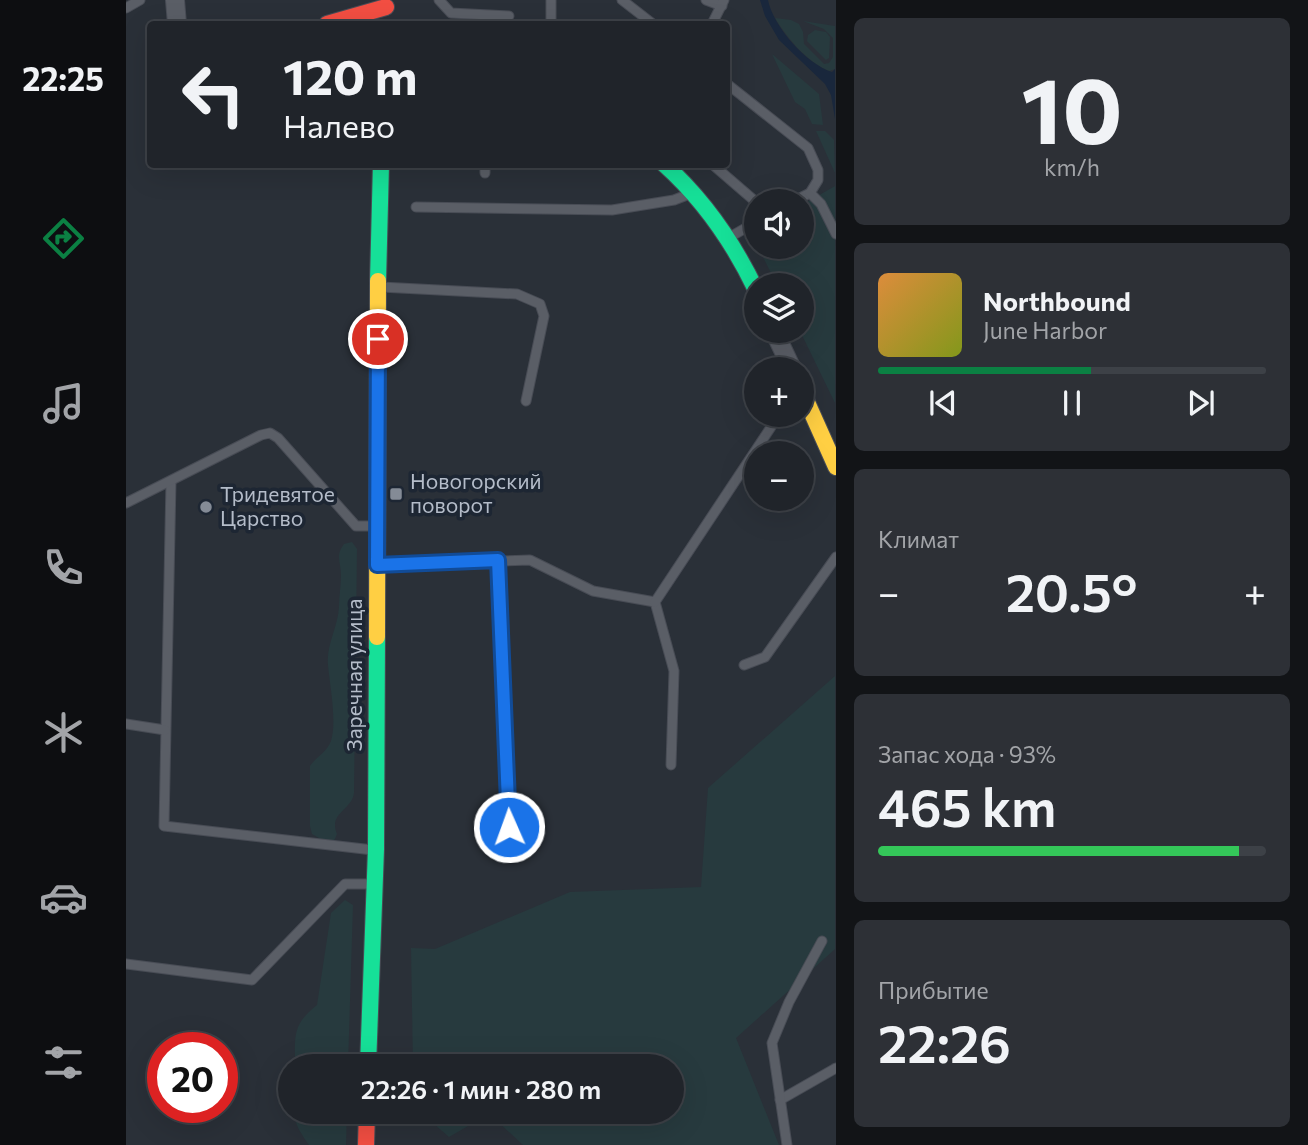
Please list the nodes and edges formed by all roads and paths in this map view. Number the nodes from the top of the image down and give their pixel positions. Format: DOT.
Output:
graph roads {
  1 [pos="140,0"];
  2 [pos="175,0"];
  3 [pos="439,0"];
  4 [pos="551,0"];
  5 [pos="622,0"];
  6 [pos="706,0"];
  7 [pos="723,3"];
  8 [pos="386,4"];
  9 [pos="362,7"];
  10 [pos="126,8"];
  11 [pos="509,16"];
  12 [pos="177,21"];
  13 [pos="333,21"];
  14 [pos="551,21"];
  15 [pos="649,21"];
  16 [pos="714,21"];
  17 [pos="730,86"];
  18 [pos="381,168"];
  19 [pos="668,168"];
  20 [pos="717,168"];
  21 [pos="812,189"];
  22 [pos="694,192"];
  23 [pos="744,192"];
  24 [pos="814,197"];
  25 [pos="416,207"];
  26 [pos="744,229"];
  27 [pos="835,234"];
  28 [pos="728,238"];
  29 [pos="747,273"];
  30 [pos="378,287"];
  31 [pos="526,401"];
  32 [pos="814,421"];
  33 [pos="771,427"];
  34 [pos="835,467"];
  35 [pos="171,481"];
  36 [pos="126,493"];
  37 [pos="138,498"];
  38 [pos="126,503"];
  39 [pos="376,526"];
  40 [pos="835,557"];
  41 [pos="498,560"];
  42 [pos="377,565"];
  43 [pos="655,602"];
  44 [pos="744,665"];
  45 [pos="126,724"];
  46 [pos="165,730"];
  47 [pos="671,765"];
  48 [pos="509,827"];
  49 [pos="375,850"];
  50 [pos="374,884"];
  51 [pos="822,941"];
  52 [pos="126,964"];
  53 [pos="369,1054"];
  54 [pos="835,1068"];
  55 [pos="780,1100"];
  56 [pos="367,1124"];
  57 [pos="366,1145"];
  58 [pos="788,1145"];
  1 -- 10 [label="lane"];
  2 -- 12 [label="street"];
  3 -- 11 [label="lane"];
  4 -- 14 [label="lane"];
  5 -- 15 [label="lane"];
  6 -- 7 [label="lane"];
  7 -- 16 [label="lane"];
  8 -- 9 [label="main road"];
  9 -- 13 [label="main road"];
  17 -- 21 [label="lane"];
  18 -- 30 [label="main road, Заречная улица"];
  19 -- 22 [label="main road"];
  20 -- 23 [label="lane"];
  22 -- 25 [label="lane"];
  22 -- 28 [label="main road"];
  24 -- 27 [label="lane"];
  26 -- 28 [label="lane"];
  28 -- 29 [label="main road"];
  30 -- 31 [label="lane"];
  30 -- 39 [label="main road, Заречная улица"];
  32 -- 34 [label="main road"];
  33 -- 43 [label="lane"];
  35 -- 37 [label="lane"];
  35 -- 39 [label="lane"];
  35 -- 46 [label="lane"];
  36 -- 37 [label="lane"];
  37 -- 38 [label="lane"];
  39 -- 42 [label="main road, Заречная улица"];
  40 -- 44 [label="lane"];
  41 -- 42 [label="lane"];
  41 -- 43 [label="lane"];
  41 -- 48 [label="lane"];
  42 -- 49 [label="main road, Заречная улица"];
  43 -- 47 [label="lane"];
  45 -- 46 [label="lane"];
  46 -- 49 [label="lane"];
  49 -- 50 [label="main road, Заречная улица"];
  50 -- 52 [label="lane"];
  50 -- 53 [label="main road, Заречная улица"];
  51 -- 55 [label="lane"];
  54 -- 55 [label="lane"];
  55 -- 58 [label="lane"];
  56 -- 57 [label="main road"];
}
